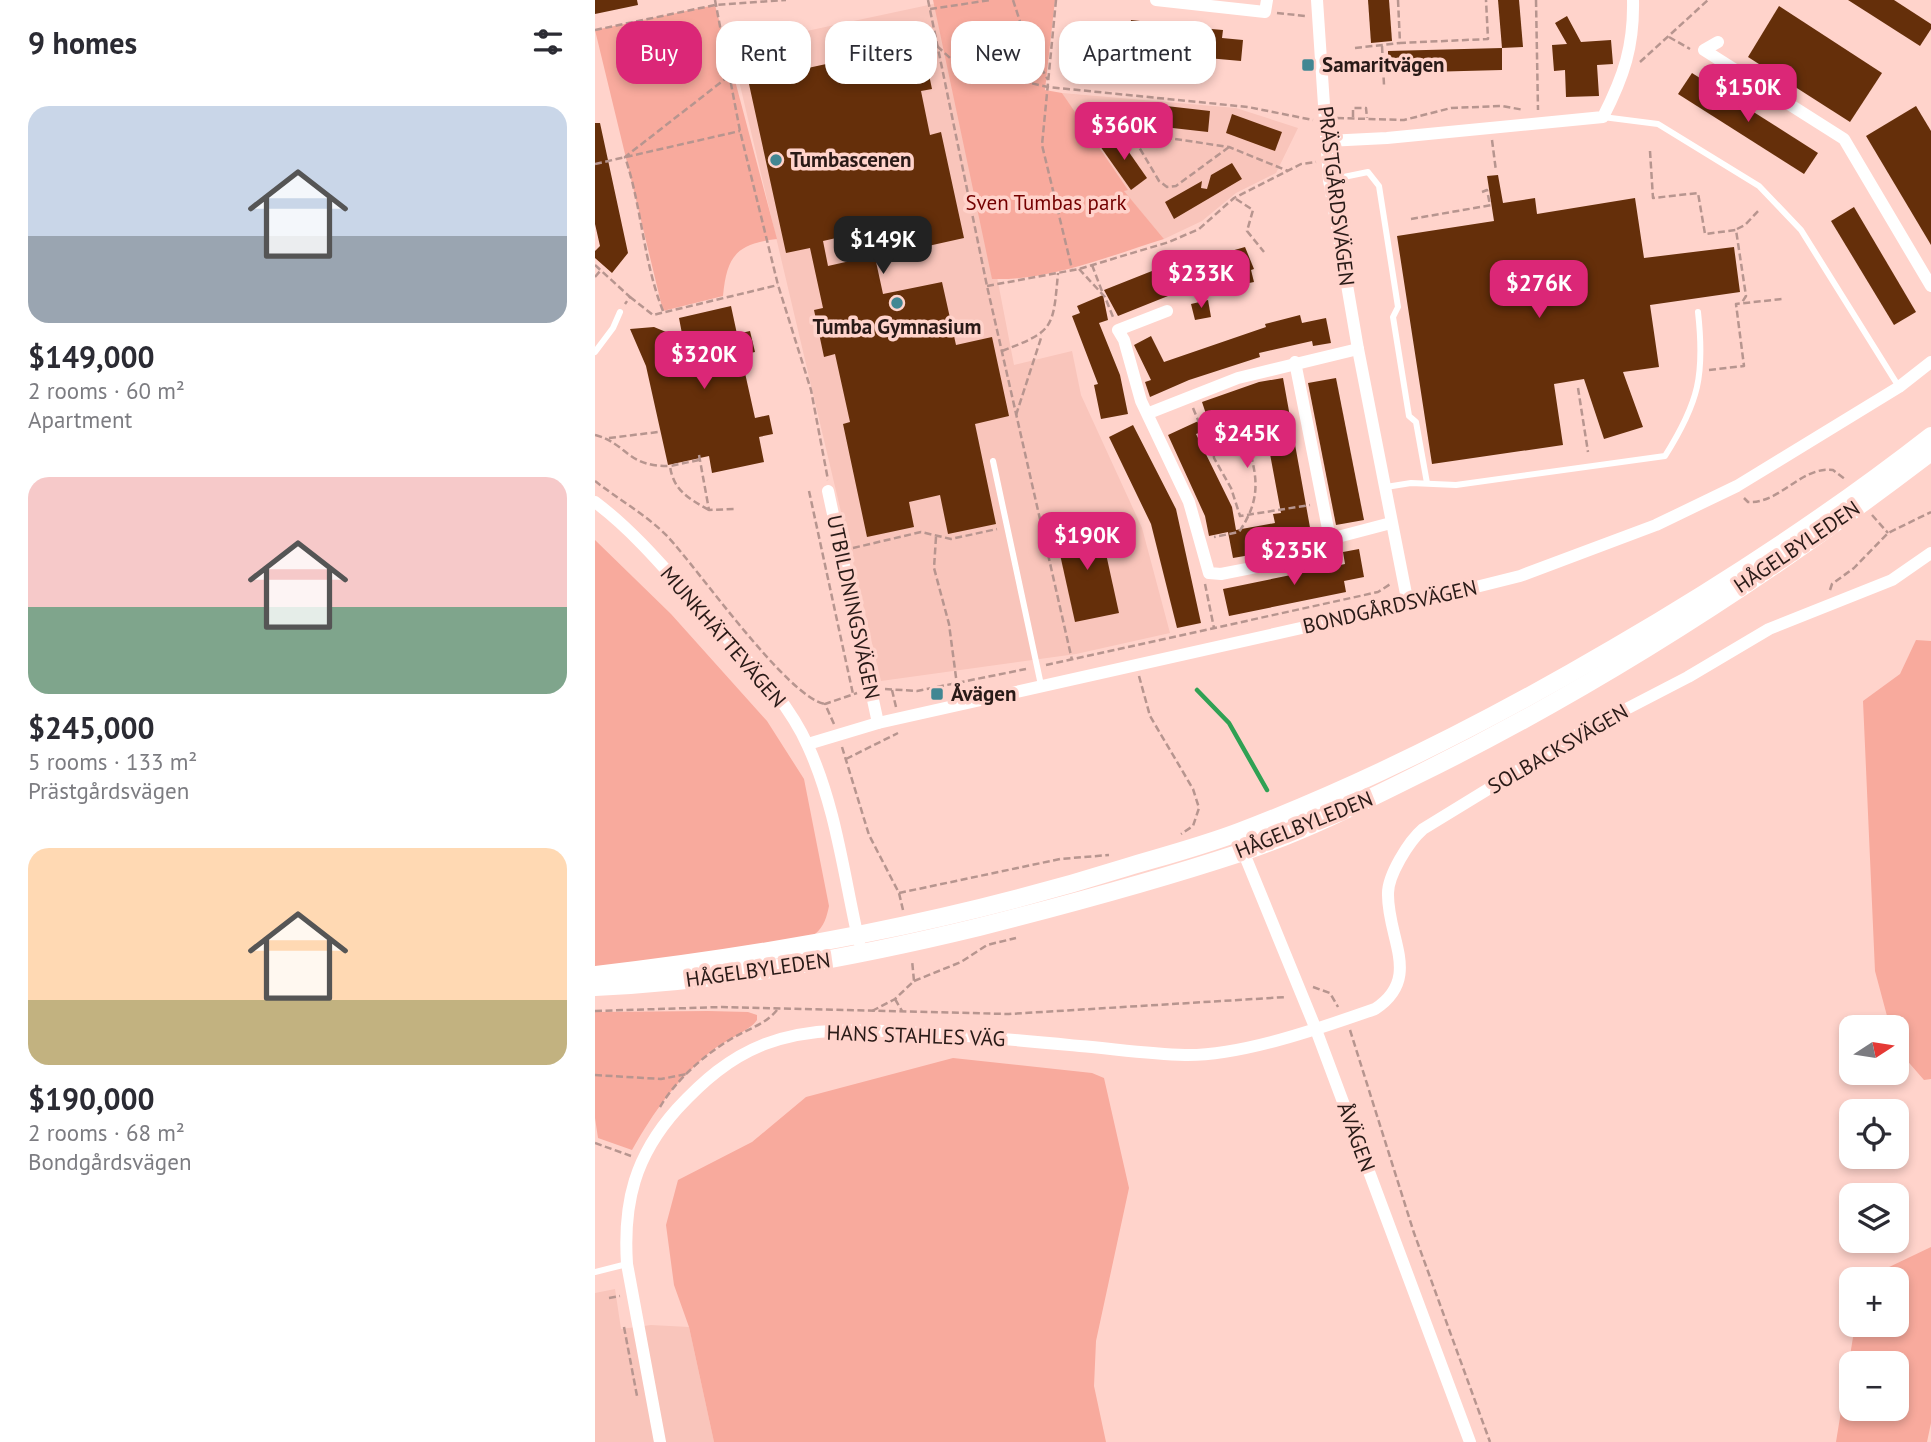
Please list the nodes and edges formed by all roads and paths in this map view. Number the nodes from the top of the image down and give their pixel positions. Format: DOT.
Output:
graph roads {
  1 [pos="715,0"];
  2 [pos="786,0"];
  3 [pos="928,0"];
  4 [pos="991,0"];
  5 [pos="1013,0"];
  6 [pos="1056,0"];
  7 [pos="1156,0"];
  8 [pos="1317,0"];
  9 [pos="1398,0"];
  10 [pos="1486,0"];
  11 [pos="1536,0"];
  12 [pos="1633,0"];
  13 [pos="1708,0"];
  14 [pos="715,5"];
  15 [pos="1266,6"];
  16 [pos="930,9"];
  17 [pos="1305,16"];
  18 [pos="718,21"];
  19 [pos="932,21"];
  20 [pos="595,30"];
  21 [pos="1669,37"];
  22 [pos="1718,42"];
  23 [pos="1400,43"];
  24 [pos="937,46"];
  25 [pos="1382,46"];
  26 [pos="1355,48"];
  27 [pos="1704,50"];
  28 [pos="1635,67"];
  29 [pos="1049,80"];
  30 [pos="719,84"];
  31 [pos="731,84"];
  32 [pos="1384,85"];
  33 [pos="1048,87"];
  34 [pos="1550,111"];
  35 [pos="1538,113"];
  36 [pos="1604,117"];
  37 [pos="1353,118"];
  38 [pos="1367,118"];
  39 [pos="1325,119"];
  40 [pos="740,131"];
  41 [pos="1327,141"];
  42 [pos="1229,147"];
  43 [pos="1650,151"];
  44 [pos="625,157"];
  45 [pos="1328,161"];
  46 [pos="595,164"];
  47 [pos="1287,171"];
  48 [pos="1329,180"];
  49 [pos="1482,192"];
  50 [pos="1234,198"];
  51 [pos="1760,209"];
  52 [pos="1411,219"];
  53 [pos="1736,230"];
  54 [pos="1264,252"];
  55 [pos="595,265"];
  56 [pos="1092,265"];
  57 [pos="1079,269"];
  58 [pos="601,270"];
  59 [pos="1072,270"];
  60 [pos="1058,273"];
  61 [pos="595,277"];
  62 [pos="778,285"];
  63 [pos="987,286"];
  64 [pos="1931,286"];
  65 [pos="1105,297"];
  66 [pos="630,298"];
  67 [pos="1782,299"];
  68 [pos="1741,304"];
  69 [pos="663,311"];
  70 [pos="1167,311"];
  71 [pos="620,312"];
  72 [pos="1697,312"];
  73 [pos="1113,319"];
  74 [pos="1042,335"];
  75 [pos="1357,349"];
  76 [pos="1002,351"];
  77 [pos="595,352"];
  78 [pos="1294,362"];
  79 [pos="1931,362"];
  80 [pos="1701,371"];
  81 [pos="1899,387"];
  82 [pos="1578,388"];
  83 [pos="1189,397"];
  84 [pos="1149,413"];
  85 [pos="1016,416"];
  86 [pos="657,432"];
  87 [pos="595,435"];
  88 [pos="1931,436"];
  89 [pos="608,438"];
  90 [pos="1213,444"];
  91 [pos="1588,452"];
  92 [pos="1931,452"];
  93 [pos="699,455"];
  94 [pos="699,460"];
  95 [pos="993,461"];
  96 [pos="670,466"];
  97 [pos="595,481"];
  98 [pos="1847,481"];
  99 [pos="1427,482"];
  100 [pos="1737,486"];
  101 [pos="1384,488"];
  102 [pos="809,491"];
  103 [pos="828,491"];
  104 [pos="595,502"];
  105 [pos="1324,502"];
  106 [pos="735,509"];
  107 [pos="709,510"];
  108 [pos="1931,512"];
  109 [pos="1251,515"];
  110 [pos="1872,515"];
  111 [pos="1391,523"];
  112 [pos="1007,527"];
  113 [pos="1888,533"];
  114 [pos="936,535"];
  115 [pos="1330,539"];
  116 [pos="1200,540"];
  117 [pos="849,549"];
  118 [pos="1931,553"];
  119 [pos="1209,573"];
  120 [pos="1402,581"];
  121 [pos="1408,604"];
  122 [pos="1826,607"];
  123 [pos="1214,628"];
  124 [pos="1133,646"];
  125 [pos="1072,661"];
  126 [pos="1137,665"];
  127 [pos="1038,666"];
  128 [pos="957,685"];
  129 [pos="1041,685"];
  130 [pos="872,690"];
  131 [pos="853,694"];
  132 [pos="825,704"];
  133 [pos="878,723"];
  134 [pos="900,730"];
  135 [pos="838,733"];
  136 [pos="807,744"];
  137 [pos="846,759"];
  138 [pos="1236,834"];
  139 [pos="1171,840"];
  140 [pos="1243,852"];
  141 [pos="1121,855"];
  142 [pos="899,893"];
  143 [pos="904,914"];
  144 [pos="1016,938"];
  145 [pos="860,946"];
  146 [pos="912,956"];
  147 [pos="595,975"];
  148 [pos="914,981"];
  149 [pos="595,987"];
  150 [pos="1299,992"];
  151 [pos="895,999"];
  152 [pos="777,1010"];
  153 [pos="595,1011"];
  154 [pos="869,1013"];
  155 [pos="902,1013"];
  156 [pos="1346,1017"];
  157 [pos="1315,1027"];
  158 [pos="897,1031"];
  159 [pos="687,1074"];
  160 [pos="595,1075"];
  161 [pos="656,1114"];
  162 [pos="595,1143"];
  163 [pos="636,1155"];
  164 [pos="627,1163"];
  165 [pos="627,1264"];
  166 [pos="595,1272"];
  167 [pos="620,1292"];
  168 [pos="609,1298"];
  169 [pos="623,1322"];
  170 [pos="625,1335"];
  171 [pos="617,1336"];
  172 [pos="632,1375"];
  173 [pos="625,1376"];
  174 [pos="638,1401"];
  175 [pos="660,1442"];
  176 [pos="1470,1442"];
  177 [pos="1490,1442"];
  1 -- 14 [label="path"];
  2 -- 14 [label="path"];
  3 -- 16 [label="path"];
  4 -- 16 [label="path"];
  5 -- 29 [label="path"];
  6 -- 29 [label="path"];
  7 -- 15 [label="street"];
  8 -- 39 [label="street, PRÄSTGÅRDSVÄGEN"];
  9 -- 23 [label="path"];
  10 -- 23 [label="path"];
  11 -- 35 [label="path"];
  12 -- 36 [label="street"];
  13 -- 21 [label="path"];
  14 -- 18 [label="path"];
  14 -- 20 [label="path"];
  15 -- 17 [label="path"];
  16 -- 19 [label="path"];
  21 -- 27 [label="path"];
  21 -- 28 [label="path"];
  22 -- 27 [label="street"];
  23 -- 25 [label="path"];
  24 -- 33 [label="path"];
  24 -- 63 [label="path"];
  25 -- 26 [label="path"];
  25 -- 32 [label="path"];
  27 -- 64 [label="street"];
  29 -- 33 [label="path"];
  30 -- 44 [label="path"];
  31 -- 40 [label="path"];
  33 -- 39 [label="path"];
  33 -- 59 [label="path"];
  34 -- 35 [label="path"];
  35 -- 38 [label="path"];
  36 -- 41 [label="street"];
  36 -- 81 [label="lane"];
  37 -- 38 [label="path"];
  37 -- 38 [label="path"];
  37 -- 39 [label="path"];
  39 -- 41 [label="street, PRÄSTGÅRDSVÄGEN"];
  40 -- 44 [label="path"];
  40 -- 62 [label="path"];
  41 -- 45 [label="street, PRÄSTGÅRDSVÄGEN"];
  42 -- 42 [label="path"];
  42 -- 47 [label="path"];
  43 -- 53 [label="path"];
  44 -- 46 [label="path"];
  44 -- 69 [label="path"];
  45 -- 47 [label="path"];
  45 -- 48 [label="street, PRÄSTGÅRDSVÄGEN"];
  47 -- 50 [label="path"];
  48 -- 75 [label="street, PRÄSTGÅRDSVÄGEN"];
  48 -- 99 [label="lane"];
  49 -- 52 [label="path"];
  50 -- 54 [label="path"];
  50 -- 56 [label="path"];
  51 -- 53 [label="path"];
  53 -- 68 [label="path"];
  55 -- 58 [label="path"];
  56 -- 57 [label="path"];
  56 -- 65 [label="path"];
  57 -- 59 [label="path"];
  57 -- 65 [label="path"];
  58 -- 61 [label="path"];
  58 -- 66 [label="path"];
  59 -- 60 [label="path"];
  60 -- 63 [label="path"];
  60 -- 74 [label="path"];
  62 -- 69 [label="path"];
  62 -- 103 [label="path"];
  63 -- 76 [label="path"];
  65 -- 73 [label="path"];
  66 -- 69 [label="path"];
  66 -- 71 [label="path"];
  67 -- 68 [label="path"];
  68 -- 80 [label="path"];
  70 -- 84 [label="street"];
  71 -- 77 [label="lane"];
  72 -- 80 [label="lane"];
  74 -- 76 [label="path"];
  74 -- 85 [label="path"];
  75 -- 78 [label="street"];
  75 -- 101 [label="street, PRÄSTGÅRDSVÄGEN"];
  76 -- 85 [label="path"];
  78 -- 83 [label="street"];
  78 -- 105 [label="street"];
  79 -- 81 [label="street, BONDGÅRDSVÄGEN"];
  80 -- 99 [label="lane"];
  81 -- 100 [label="street, BONDGÅRDSVÄGEN"];
  82 -- 91 [label="path"];
  83 -- 84 [label="street"];
  83 -- 90 [label="path"];
  84 -- 116 [label="street"];
  85 -- 125 [label="path"];
  86 -- 89 [label="path"];
  87 -- 89 [label="path"];
  88 -- 138 [label="main road, HÅGELBYLEDEN"];
  89 -- 96 [label="path"];
  90 -- 109 [label="path"];
  90 -- 109 [label="path"];
  92 -- 140 [label="main road, HÅGELBYLEDEN"];
  93 -- 94 [label="path"];
  94 -- 96 [label="path"];
  94 -- 107 [label="path"];
  95 -- 112 [label="lane"];
  96 -- 107 [label="path"];
  97 -- 132 [label="path"];
  98 -- 100 [label="path"];
  99 -- 101 [label="lane"];
  100 -- 121 [label="street, BONDGÅRDSVÄGEN"];
  101 -- 111 [label="street, PRÄSTGÅRDSVÄGEN"];
  102 -- 131 [label="path"];
  103 -- 130 [label="street, UTBILDNINGSVÄGEN"];
  104 -- 136 [label="street, MUNKHÄTTEVÄGEN"];
  105 -- 109 [label="path"];
  105 -- 115 [label="street"];
  106 -- 107 [label="path"];
  108 -- 113 [label="path"];
  109 -- 116 [label="path"];
  110 -- 113 [label="path"];
  111 -- 115 [label="street"];
  111 -- 120 [label="street, PRÄSTGÅRDSVÄGEN"];
  112 -- 114 [label="path"];
  112 -- 127 [label="lane"];
  113 -- 122 [label="path"];
  114 -- 117 [label="path"];
  114 -- 128 [label="path"];
  115 -- 119 [label="street"];
  116 -- 119 [label="street"];
  118 -- 122 [label="street, SOLBACKSVÄGEN"];
  119 -- 123 [label="path"];
  120 -- 121 [label="street, PRÄSTGÅRDSVÄGEN"];
  120 -- 123 [label="path"];
  121 -- 126 [label="street, BONDGÅRDSVÄGEN"];
  122 -- 156 [label="street, SOLBACKSVÄGEN"];
  123 -- 124 [label="path"];
  124 -- 125 [label="path"];
  124 -- 126 [label="path"];
  125 -- 127 [label="path"];
  126 -- 129 [label="street, BONDGÅRDSVÄGEN"];
  126 -- 139 [label="path"];
  127 -- 128 [label="path"];
  127 -- 129 [label="lane"];
  128 -- 130 [label="path"];
  129 -- 133 [label="street, BONDGÅRDSVÄGEN"];
  130 -- 131 [label="path"];
  130 -- 133 [label="street, UTBILDNINGSVÄGEN"];
  131 -- 132 [label="path"];
  132 -- 135 [label="path"];
  133 -- 135 [label="street, BONDGÅRDSVÄGEN"];
  134 -- 137 [label="path"];
  135 -- 136 [label="street, BONDGÅRDSVÄGEN"];
  135 -- 137 [label="path"];
  136 -- 145 [label="street, MUNKHÄTTEVÄGEN"];
  137 -- 142 [label="path"];
  138 -- 140 [label="street, ÅVÄGEN"];
  138 -- 145 [label="main road, HÅGELBYLEDEN"];
  140 -- 145 [label="main road, HÅGELBYLEDEN"];
  140 -- 150 [label="street, ÅVÄGEN"];
  141 -- 142 [label="path"];
  142 -- 143 [label="path"];
  144 -- 148 [label="path"];
  145 -- 147 [label="main road, HÅGELBYLEDEN"];
  145 -- 149 [label="main road, HÅGELBYLEDEN"];
  146 -- 148 [label="path"];
  148 -- 151 [label="path"];
  150 -- 155 [label="path"];
  150 -- 156 [label="path"];
  150 -- 157 [label="street, ÅVÄGEN"];
  151 -- 154 [label="path"];
  151 -- 155 [label="path"];
  152 -- 153 [label="path"];
  152 -- 154 [label="path"];
  152 -- 159 [label="path"];
  154 -- 155 [label="path"];
  155 -- 158 [label="path"];
  156 -- 157 [label="street, SOLBACKSVÄGEN"];
  156 -- 177 [label="path"];
  157 -- 158 [label="street, HANS STAHLES VÄG"];
  157 -- 176 [label="street, ÅVÄGEN"];
  158 -- 163 [label="street, HANS STAHLES VÄG"];
  159 -- 160 [label="path"];
  159 -- 161 [label="path"];
  162 -- 163 [label="path"];
  163 -- 164 [label="path"];
  163 -- 165 [label="street, HANS STAHLES VÄG"];
  165 -- 166 [label="lane"];
  165 -- 175 [label="street, HANS STAHLES VÄG"];
  167 -- 168 [label="path"];
  169 -- 170 [label="path"];
  170 -- 171 [label="path"];
  170 -- 172 [label="path"];
  172 -- 173 [label="path"];
  172 -- 174 [label="path"];
}
